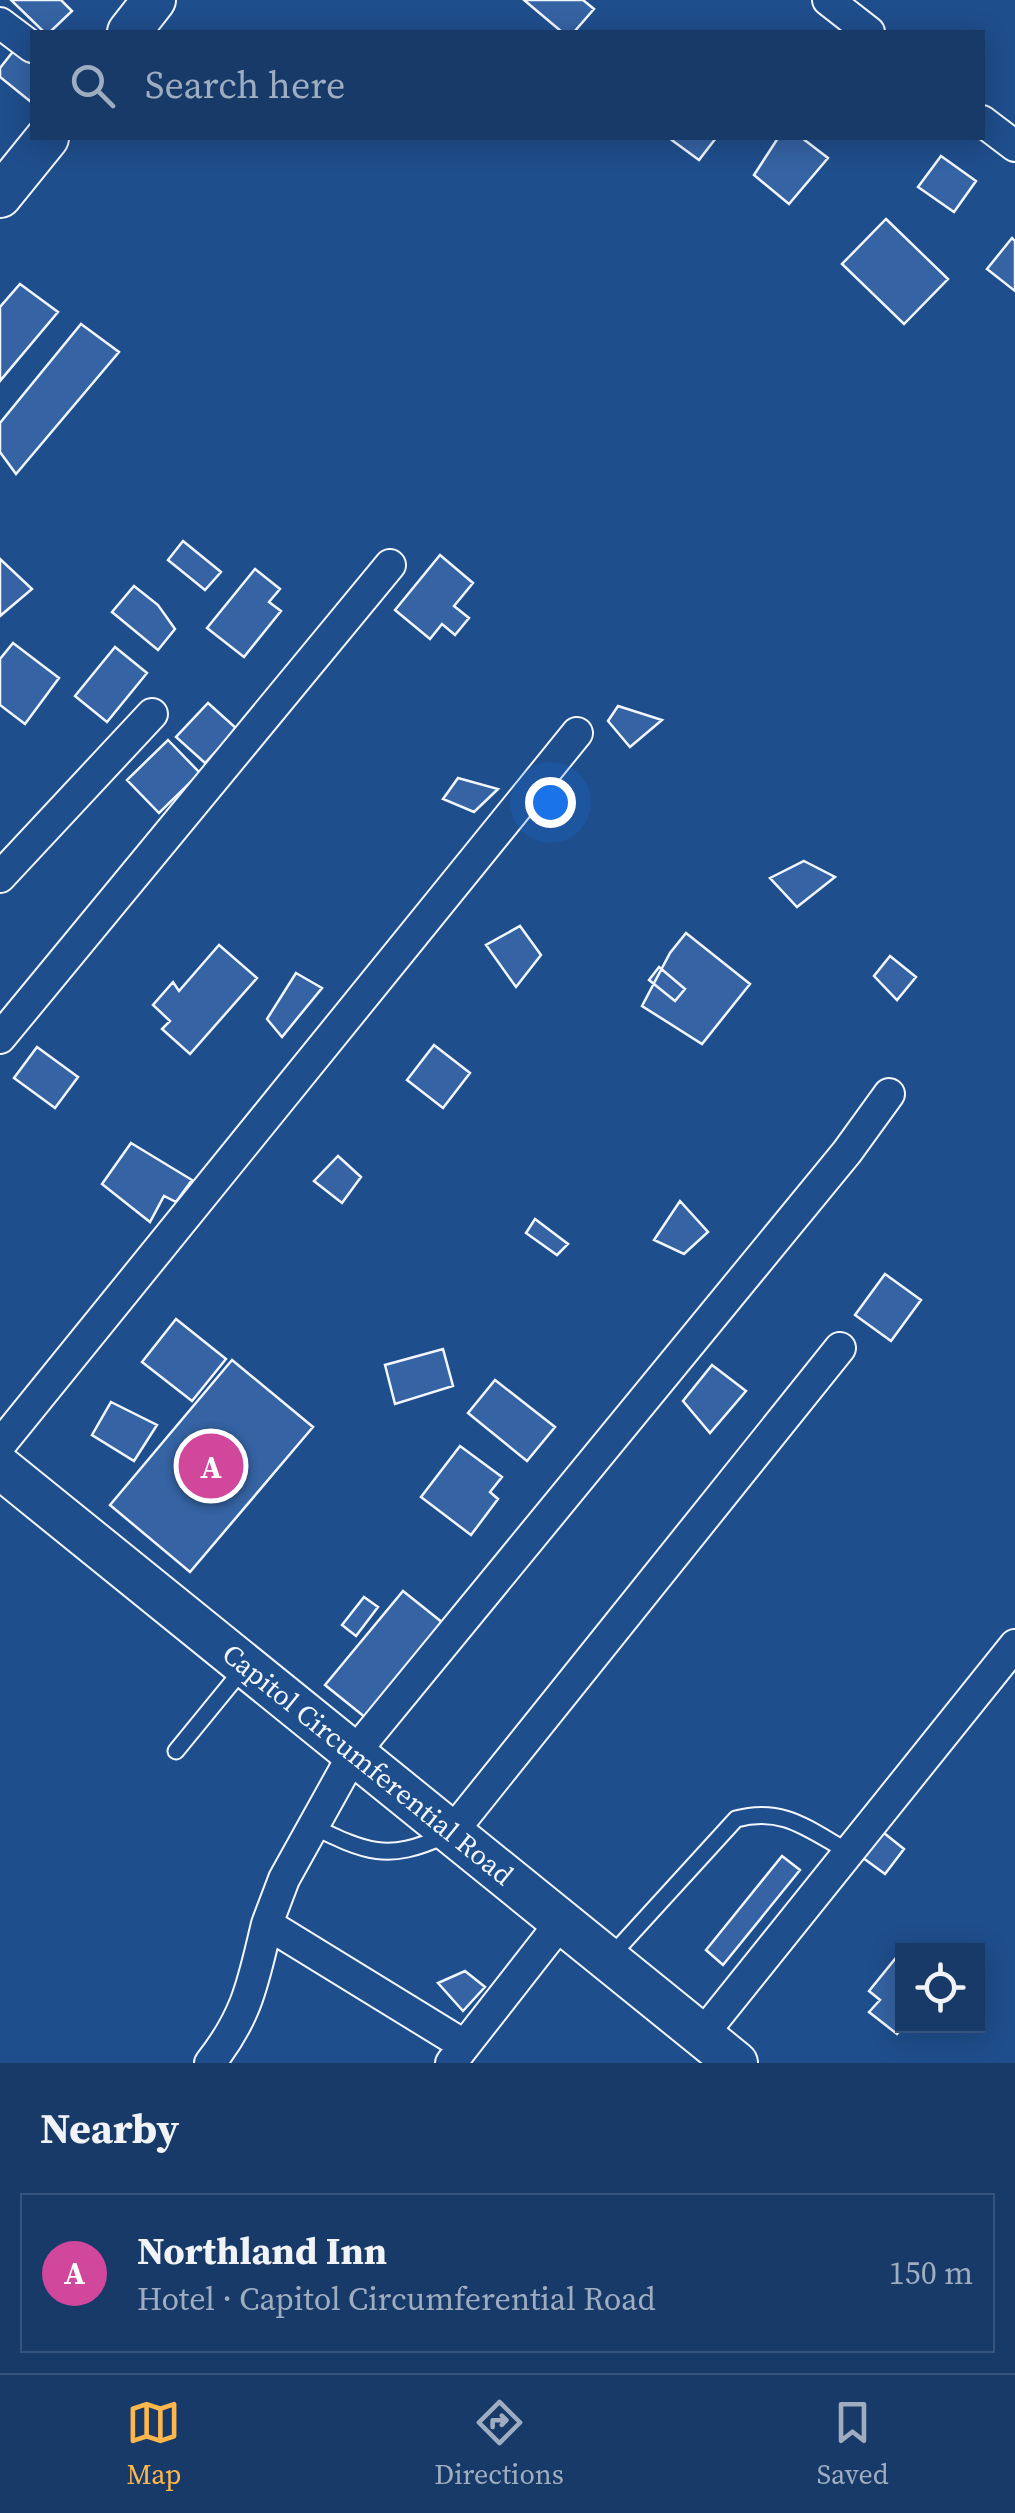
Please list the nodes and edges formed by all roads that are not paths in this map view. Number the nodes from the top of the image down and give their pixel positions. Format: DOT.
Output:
graph roads {
  1 [pos="154,0"];
  2 [pos="828,0"];
  3 [pos="0,23"];
  4 [pos="131,30"];
  5 [pos="866,30"];
  6 [pos="30,46"];
  7 [pos="985,123"];
  8 [pos="45,140"];
  9 [pos="1015,146"];
  10 [pos="0,196"];
  11 [pos="390,565"];
  12 [pos="152,714"];
  13 [pos="577,733"];
  14 [pos="0,878"];
  15 [pos="0,1038"];
  16 [pos="889,1094"];
  17 [pos="840,1348"];
  18 [pos="0,1446"];
  19 [pos="0,1467"];
  20 [pos="1015,1645"];
  21 [pos="246,1666"];
  22 [pos="176,1751"];
  23 [pos="354,1753"];
  24 [pos="312,1826"];
  25 [pos="452,1832"];
  26 [pos="849,1852"];
  27 [pos="562,1920"];
  28 [pos="267,1924"];
  29 [pos="608,1959"];
  30 [pos="702,2035"];
  31 [pos="457,2054"];
  32 [pos="210,2063"];
  33 [pos="736,2063"];
  1 -- 4 [label="main road"];
  2 -- 5 [label="street"];
  3 -- 6 [label="street"];
  7 -- 9 [label="street"];
  8 -- 10 [label="main road"];
  11 -- 15 [label="street"];
  12 -- 14 [label="street"];
  13 -- 18 [label="street"];
  16 -- 23 [label="street"];
  17 -- 25 [label="street"];
  19 -- 21 [label="main road, Capitol Circumferential Road"];
  20 -- 26 [label="street"];
  21 -- 22 [label="lane"];
  21 -- 23 [label="main road, Capitol Circumferential Road"];
  23 -- 24 [label="street"];
  23 -- 25 [label="main road, Capitol Circumferential Road"];
  24 -- 25 [label="lane"];
  24 -- 28 [label="street"];
  25 -- 27 [label="main road, Capitol Circumferential Road"];
  26 -- 29 [label="lane"];
  26 -- 30 [label="street"];
  27 -- 29 [label="main road, Capitol Circumferential Road"];
  27 -- 31 [label="street"];
  28 -- 31 [label="street"];
  28 -- 32 [label="street"];
  29 -- 30 [label="main road, Capitol Circumferential Road"];
  30 -- 33 [label="main road, Capitol Circumferential Road"];
}
